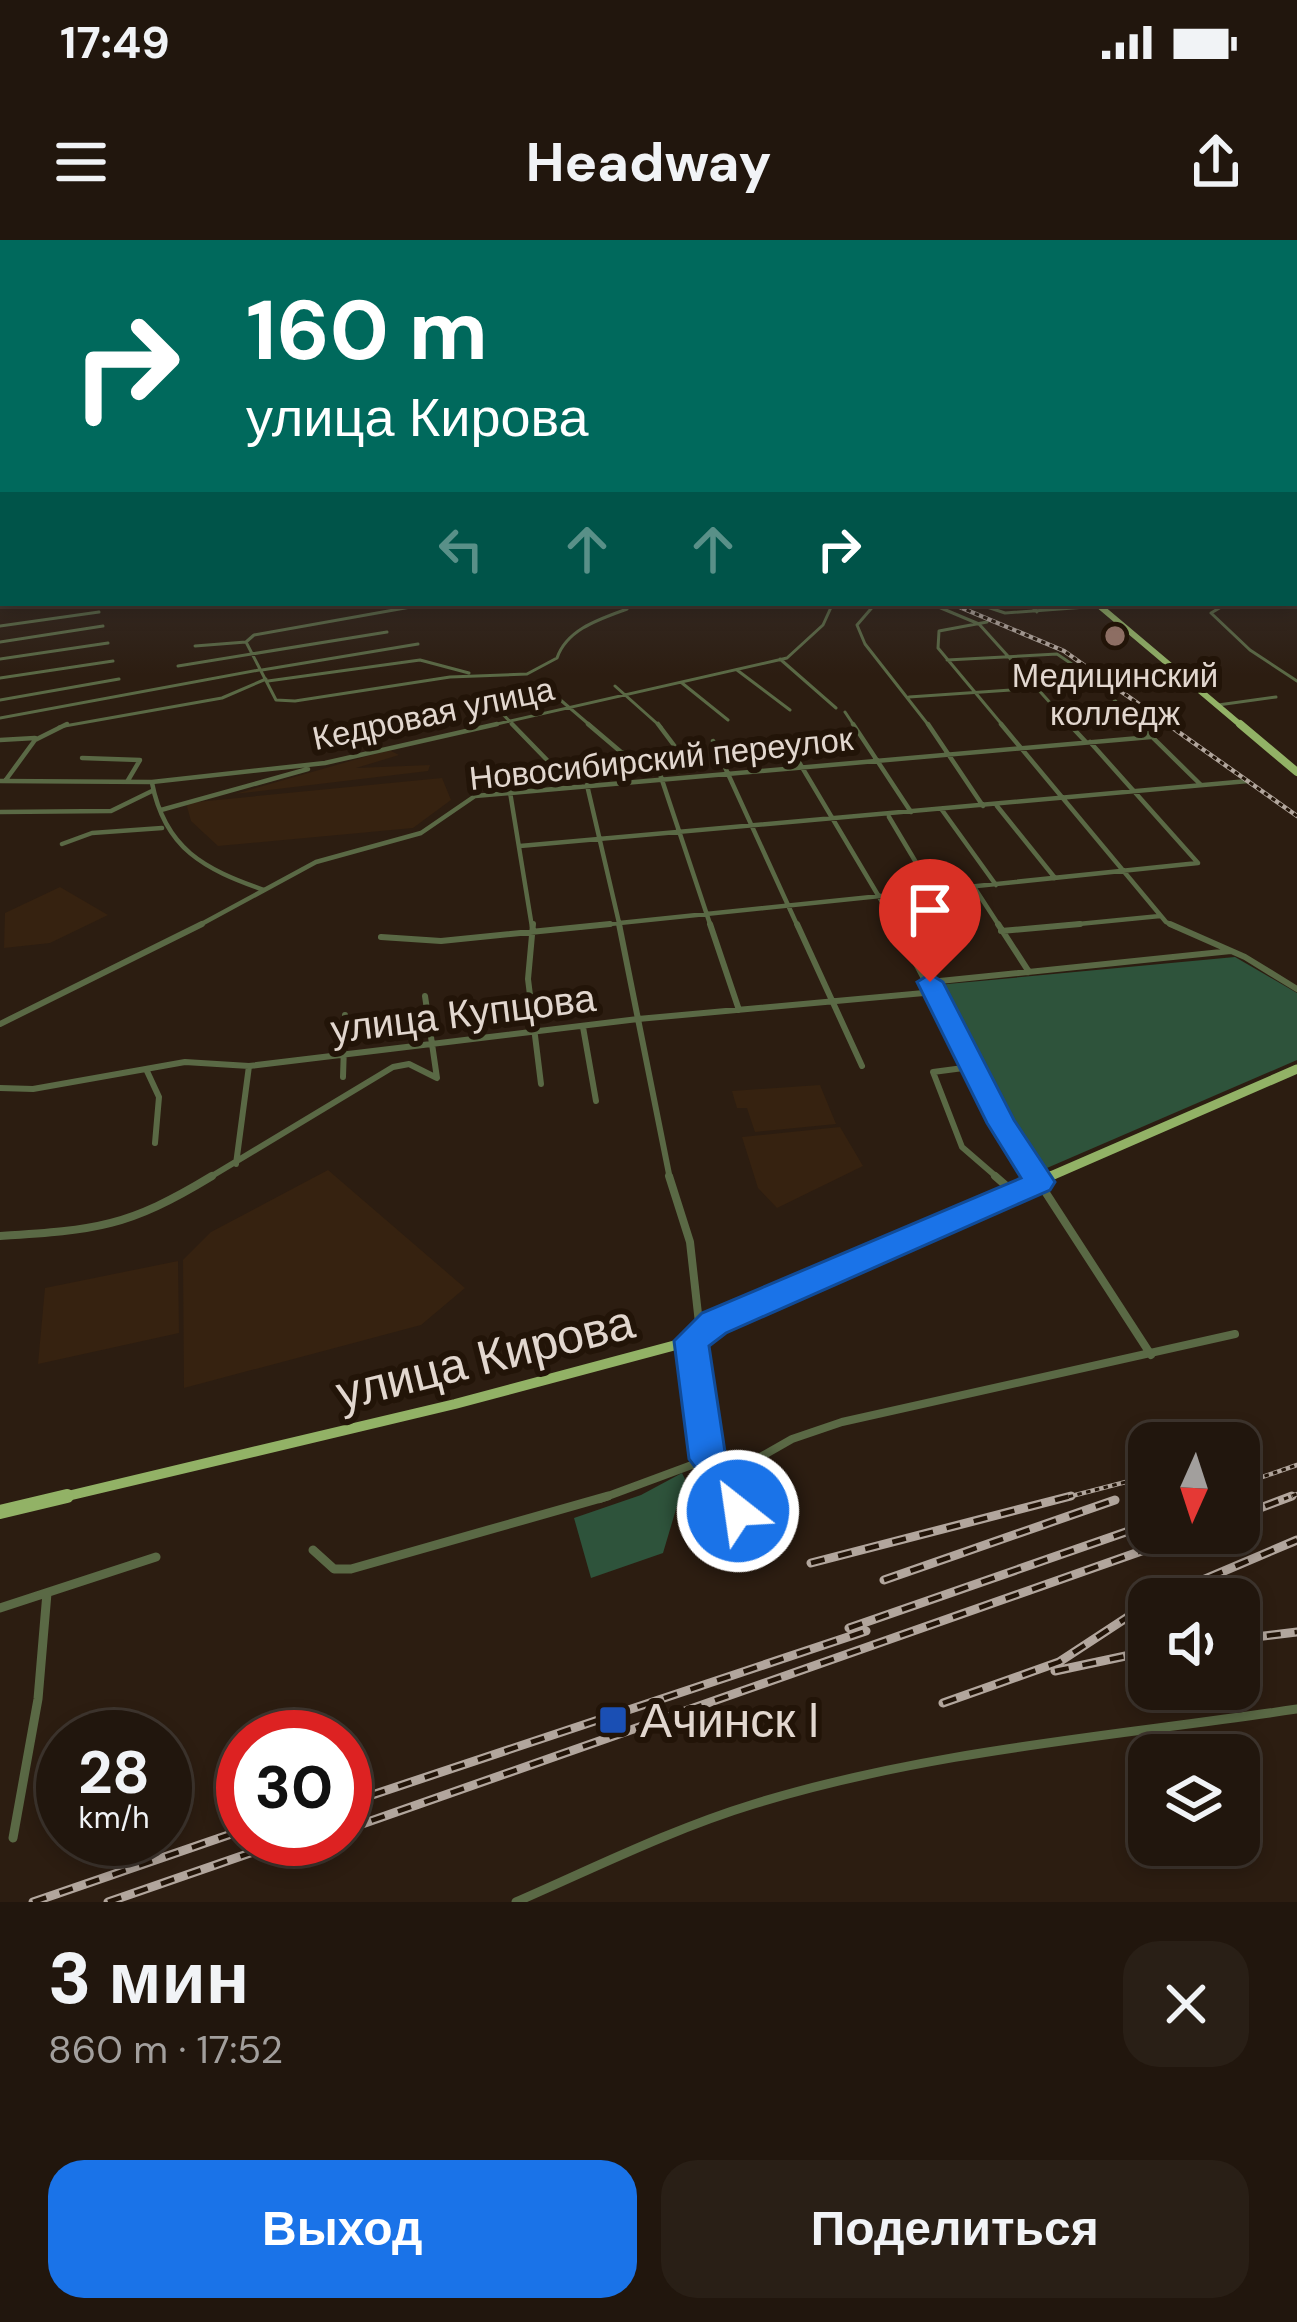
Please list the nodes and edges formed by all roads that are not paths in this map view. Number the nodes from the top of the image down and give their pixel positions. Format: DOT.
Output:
graph roads {
  1 [pos="416,606"];
  2 [pos="630,606"];
  3 [pos="832,606"];
  4 [pos="873,606"];
  5 [pos="936,606"];
  6 [pos="981,606"];
  7 [pos="1032,606"];
  8 [pos="1089,606"];
  9 [pos="1099,606"];
  10 [pos="1223,606"];
  11 [pos="627,609"];
  12 [pos="99,612"];
  13 [pos="1037,612"];
  14 [pos="633,615"];
  15 [pos="987,622"];
  16 [pos="979,624"];
  17 [pos="0,626"];
  18 [pos="104,626"];
  19 [pos="387,632"];
  20 [pos="0,642"];
  21 [pos="246,642"];
  22 [pos="108,643"];
  23 [pos="418,644"];
  24 [pos="195,646"];
  25 [pos="253,652"];
  26 [pos="1008,656"];
  27 [pos="0,659"];
  28 [pos="780,659"];
  29 [pos="947,660"];
  30 [pos="113,661"];
  31 [pos="178,666"];
  32 [pos="261,670"];
  33 [pos="737,670"];
  34 [pos="472,675"];
  35 [pos="0,678"];
  36 [pos="119,680"];
  37 [pos="267,680"];
  38 [pos="1297,681"];
  39 [pos="682,682"];
  40 [pos="1097,684"];
  41 [pos="615,686"];
  42 [pos="1038,688"];
  43 [pos="550,692"];
  44 [pos="974,692"];
  45 [pos="626,695"];
  46 [pos="909,697"];
  47 [pos="1276,697"];
  48 [pos="0,700"];
  49 [pos="1215,705"];
  50 [pos="570,708"];
  51 [pos="836,708"];
  52 [pos="498,709"];
  53 [pos="790,710"];
  54 [pos="845,712"];
  55 [pos="0,718"];
  56 [pos="728,720"];
  57 [pos="511,721"];
  58 [pos="1151,737"];
  59 [pos="35,739"];
  60 [pos="0,740"];
  61 [pos="713,741"];
  62 [pos="787,742"];
  63 [pos="1087,742"];
  64 [pos="676,748"];
  65 [pos="1021,749"];
  66 [pos="947,755"];
  67 [pos="82,758"];
  68 [pos="548,760"];
  69 [pos="877,761"];
  70 [pos="317,764"];
  71 [pos="802,768"];
  72 [pos="1297,772"];
  73 [pos="727,773"];
  74 [pos="658,779"];
  75 [pos="1248,781"];
  76 [pos="4,782"];
  77 [pos="127,782"];
  78 [pos="152,782"];
  79 [pos="587,785"];
  80 [pos="1201,785"];
  81 [pos="152,791"];
  82 [pos="510,791"];
  83 [pos="1137,791"];
  84 [pos="1063,799"];
  85 [pos="983,806"];
  86 [pos="997,806"];
  87 [pos="161,809"];
  88 [pos="941,810"];
  89 [pos="0,812"];
  90 [pos="911,812"];
  91 [pos="889,815"];
  92 [pos="838,820"];
  93 [pos="753,827"];
  94 [pos="162,828"];
  95 [pos="677,834"];
  96 [pos="601,840"];
  97 [pos="62,844"];
  98 [pos="520,846"];
  99 [pos="1125,872"];
  100 [pos="1055,878"];
  101 [pos="996,885"];
  102 [pos="974,887"];
  103 [pos="264,890"];
  104 [pos="933,891"];
  105 [pos="882,897"];
  106 [pos="791,906"];
  107 [pos="705,913"];
  108 [pos="1160,916"];
  109 [pos="616,920"];
  110 [pos="534,931"];
  111 [pos="1001,932"];
  112 [pos="381,938"];
  113 [pos="1234,951"];
  114 [pos="1029,972"];
  115 [pos="930,982"];
  116 [pos="1297,988"];
  117 [pos="935,992"];
  118 [pos="425,996"];
  119 [pos="834,1002"];
  120 [pos="739,1010"];
  121 [pos="345,1015"];
  122 [pos="638,1019"];
  123 [pos="0,1024"];
  124 [pos="582,1026"];
  125 [pos="533,1034"];
  126 [pos="434,1045"];
  127 [pos="346,1054"];
  128 [pos="249,1066"];
  129 [pos="862,1066"];
  130 [pos="972,1067"];
  131 [pos="142,1068"];
  132 [pos="1297,1069"];
  133 [pos="343,1077"];
  134 [pos="541,1084"];
  135 [pos="0,1088"];
  136 [pos="596,1101"];
  137 [pos="155,1143"];
  138 [pos="236,1163"];
  139 [pos="1040,1182"];
  140 [pos="1014,1192"];
  141 [pos="0,1236"];
  142 [pos="1235,1334"];
  143 [pos="695,1338"];
  144 [pos="1151,1355"];
  145 [pos="708,1459"];
  146 [pos="696,1486"];
  147 [pos="731,1486"];
  148 [pos="0,1511"];
  149 [pos="313,1550"];
  150 [pos="156,1557"];
  151 [pos="46,1593"];
  152 [pos="0,1608"];
  153 [pos="1297,1709"];
  154 [pos="13,1838"];
  155 [pos="516,1902"];
  1 -- 21 [label="street"];
  2 -- 11 [label="street"];
  3 -- 28 [label="street, Кедровая улица"];
  4 -- 46 [label="street"];
  5 -- 16 [label="street"];
  6 -- 13 [label="street"];
  7 -- 13 [label="street"];
  8 -- 13 [label="street"];
  9 -- 49 [label="main road"];
  10 -- 38 [label="street"];
  11 -- 14 [label="street"];
  11 -- 34 [label="street"];
  12 -- 17 [label="street"];
  15 -- 16 [label="street"];
  16 -- 26 [label="street"];
  16 -- 29 [label="street"];
  18 -- 20 [label="street"];
  19 -- 25 [label="street"];
  21 -- 24 [label="street"];
  21 -- 25 [label="street"];
  22 -- 27 [label="street"];
  23 -- 32 [label="street"];
  25 -- 31 [label="street"];
  25 -- 32 [label="street"];
  26 -- 29 [label="street"];
  26 -- 40 [label="street"];
  26 -- 42 [label="street"];
  28 -- 33 [label="street, Кедровая улица"];
  28 -- 51 [label="street"];
  29 -- 44 [label="street"];
  30 -- 35 [label="street"];
  32 -- 37 [label="street"];
  32 -- 55 [label="street"];
  33 -- 39 [label="street, Кедровая улица"];
  33 -- 53 [label="street"];
  34 -- 37 [label="street"];
  34 -- 37 [label="street"];
  36 -- 48 [label="street"];
  37 -- 59 [label="street"];
  39 -- 45 [label="street, Кедровая улица"];
  39 -- 56 [label="street"];
  40 -- 42 [label="street"];
  40 -- 58 [label="street"];
  41 -- 45 [label="street"];
  42 -- 44 [label="street"];
  42 -- 63 [label="street"];
  43 -- 50 [label="street"];
  44 -- 46 [label="street"];
  44 -- 65 [label="street"];
  45 -- 50 [label="street, Кедровая улица"];
  45 -- 64 [label="street"];
  46 -- 66 [label="street"];
  47 -- 49 [label="street"];
  49 -- 72 [label="main road"];
  50 -- 57 [label="street, Кедровая улица"];
  50 -- 74 [label="street"];
  52 -- 57 [label="street"];
  54 -- 69 [label="street"];
  57 -- 68 [label="street"];
  57 -- 70 [label="street, Кедровая улица"];
  58 -- 63 [label="street, Новосибирский переулок"];
  58 -- 80 [label="street"];
  59 -- 60 [label="street"];
  59 -- 76 [label="street"];
  61 -- 73 [label="street"];
  62 -- 71 [label="street"];
  63 -- 65 [label="street, Новосибирский переулок"];
  63 -- 83 [label="street"];
  65 -- 66 [label="street, Новосибирский переулок"];
  65 -- 84 [label="street"];
  66 -- 69 [label="street, Новосибирский переулок"];
  66 -- 85 [label="street"];
  67 -- 77 [label="street"];
  69 -- 71 [label="street, Новосибирский переулок"];
  69 -- 90 [label="street"];
  70 -- 78 [label="street, Кедровая улица"];
  70 -- 87 [label="street"];
  71 -- 73 [label="street, Новосибирский переулок"];
  71 -- 92 [label="street"];
  73 -- 74 [label="street, Новосибирский переулок"];
  73 -- 93 [label="street"];
  74 -- 79 [label="street, Новосибирский переулок"];
  74 -- 95 [label="street"];
  75 -- 80 [label="street"];
  76 -- 77 [label="street, Кедровая улица"];
  77 -- 78 [label="street, Кедровая улица"];
  78 -- 81 [label="street"];
  79 -- 82 [label="street, Новосибирский переулок"];
  79 -- 96 [label="street"];
  80 -- 83 [label="street"];
  81 -- 87 [label="street"];
  81 -- 89 [label="street"];
  82 -- 98 [label="street"];
  82 -- 103 [label="street, Новосибирский переулок"];
  83 -- 84 [label="street"];
  83 -- 99 [label="street"];
  84 -- 86 [label="street"];
  84 -- 99 [label="street"];
  85 -- 86 [label="street"];
  85 -- 88 [label="street"];
  86 -- 100 [label="street"];
  87 -- 94 [label="street"];
  88 -- 90 [label="street"];
  88 -- 101 [label="street"];
  90 -- 91 [label="street"];
  91 -- 92 [label="street"];
  91 -- 104 [label="street"];
  92 -- 93 [label="street"];
  92 -- 105 [label="street"];
  93 -- 95 [label="street"];
  93 -- 106 [label="street"];
  94 -- 97 [label="street"];
  94 -- 103 [label="street"];
  95 -- 96 [label="street"];
  95 -- 107 [label="street"];
  96 -- 98 [label="street"];
  96 -- 109 [label="street"];
  98 -- 110 [label="street"];
  99 -- 100 [label="street"];
  99 -- 108 [label="street"];
  100 -- 101 [label="street"];
  101 -- 102 [label="street"];
  102 -- 104 [label="street"];
  102 -- 111 [label="street"];
  103 -- 123 [label="street, Новосибирский переулок"];
  104 -- 105 [label="street"];
  105 -- 106 [label="street"];
  105 -- 115 [label="street"];
  106 -- 107 [label="street"];
  106 -- 119 [label="street"];
  107 -- 109 [label="street"];
  107 -- 120 [label="street"];
  108 -- 111 [label="street"];
  108 -- 113 [label="street"];
  109 -- 110 [label="street"];
  109 -- 122 [label="street"];
  110 -- 112 [label="street"];
  110 -- 125 [label="street"];
  111 -- 114 [label="street"];
  113 -- 114 [label="street"];
  113 -- 116 [label="street"];
  114 -- 115 [label="street"];
  115 -- 117 [label="street"];
  117 -- 119 [label="street, улица Купцова"];
  117 -- 130 [label="street"];
  118 -- 126 [label="street"];
  119 -- 120 [label="street, улица Купцова"];
  119 -- 129 [label="street"];
  120 -- 122 [label="street, улица Купцова"];
  121 -- 127 [label="street"];
  122 -- 124 [label="street, улица Купцова"];
  122 -- 143 [label="street"];
  124 -- 125 [label="street, улица Купцова"];
  124 -- 136 [label="street"];
  125 -- 126 [label="street, улица Купцова"];
  125 -- 134 [label="street"];
  126 -- 127 [label="street, улица Купцова"];
  126 -- 138 [label="street"];
  127 -- 128 [label="street, улица Купцова"];
  127 -- 133 [label="street"];
  128 -- 131 [label="street, улица Купцова"];
  128 -- 138 [label="street"];
  130 -- 139 [label="street"];
  130 -- 140 [label="street"];
  131 -- 135 [label="street, улица Купцова"];
  131 -- 137 [label="street"];
  132 -- 139 [label="main road, улица Кирова"];
  138 -- 141 [label="street"];
  139 -- 140 [label="main road, улица Кирова"];
  139 -- 144 [label="street"];
  140 -- 143 [label="main road, улица Кирова"];
  142 -- 144 [label="street"];
  143 -- 145 [label="street"];
  143 -- 148 [label="main road, улица Кирова"];
  144 -- 145 [label="street"];
  145 -- 146 [label="street"];
  145 -- 147 [label="street"];
  145 -- 149 [label="street"];
  146 -- 147 [label="street"];
  146 -- 147 [label="street"];
  150 -- 151 [label="street"];
  151 -- 152 [label="street"];
  151 -- 154 [label="street"];
  153 -- 155 [label="street"];
}
